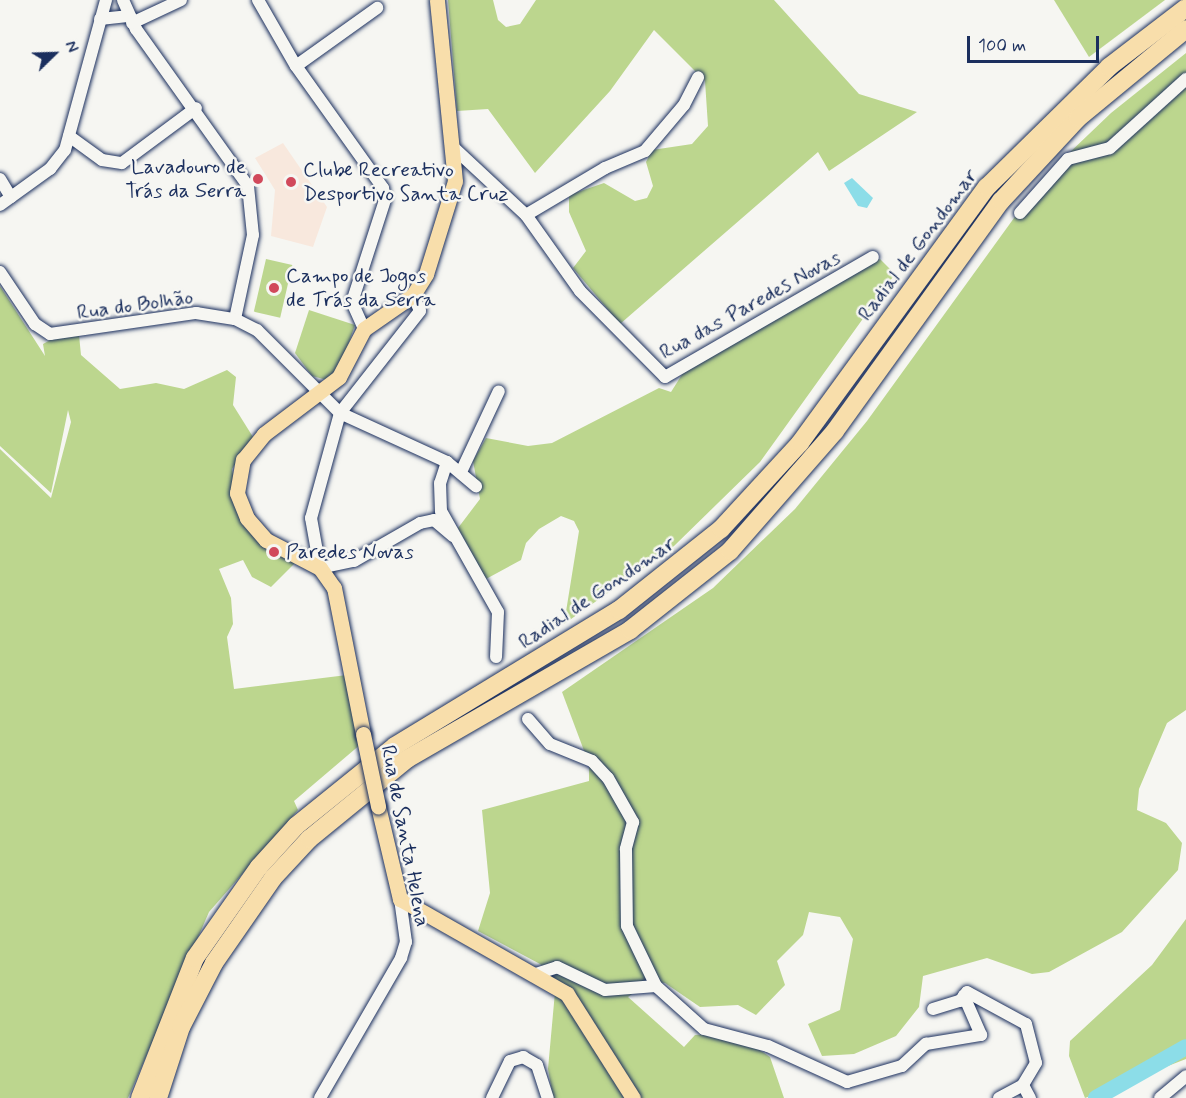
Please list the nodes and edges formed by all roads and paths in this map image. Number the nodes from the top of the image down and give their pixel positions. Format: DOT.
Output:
graph roads {
  1 [pos="106,0"];
  2 [pos="123,0"];
  3 [pos="181,0"];
  4 [pos="258,0"];
  5 [pos="437,0"];
  6 [pos="377,8"];
  7 [pos="1186,8"];
  8 [pos="100,19"];
  9 [pos="131,19"];
  10 [pos="1186,29"];
  11 [pos="296,66"];
  12 [pos="698,77"];
  13 [pos="1186,79"];
  14 [pos="196,108"];
  15 [pos="69,136"];
  16 [pos="455,149"];
  17 [pos="0,178"];
  18 [pos="11,197"];
  19 [pos="0,205"];
  20 [pos="1020,213"];
  21 [pos="526,215"];
  22 [pos="873,257"];
  23 [pos="0,272"];
  24 [pos="413,295"];
  25 [pos="235,319"];
  26 [pos="364,328"];
  27 [pos="499,391"];
  28 [pos="319,393"];
  29 [pos="340,413"];
  30 [pos="447,462"];
  31 [pos="461,472"];
  32 [pos="476,486"];
  33 [pos="453,536"];
  34 [pos="320,568"];
  35 [pos="496,657"];
  36 [pos="528,719"];
  37 [pos="400,899"];
  38 [pos="536,974"];
  39 [pos="656,986"];
  40 [pos="964,996"];
  41 [pos="933,1009"];
  42 [pos="1186,1076"];
  43 [pos="1023,1085"];
  44 [pos="140,1098"];
  45 [pos="158,1098"];
  46 [pos="320,1098"];
  47 [pos="492,1098"];
  48 [pos="548,1098"];
  49 [pos="633,1098"];
  50 [pos="999,1098"];
  51 [pos="1030,1098"];
  52 [pos="1160,1098"];
  1 -- 8 [label="street"];
  2 -- 9 [label="street"];
  3 -- 9 [label="street"];
  4 -- 11 [label="street"];
  5 -- 16 [label="main road"];
  6 -- 11 [label="street"];
  7 -- 44 [label="highway, Radial de Gondomar"];
  8 -- 9 [label="street"];
  8 -- 15 [label="street"];
  9 -- 14 [label="street"];
  10 -- 45 [label="highway, Radial de Gondomar"];
  11 -- 26 [label="street"];
  12 -- 21 [label="street"];
  13 -- 20 [label="street"];
  14 -- 15 [label="street"];
  14 -- 25 [label="street"];
  15 -- 18 [label="street"];
  16 -- 21 [label="street, Rua das Paredes Novas"];
  16 -- 24 [label="main road"];
  17 -- 18 [label="street"];
  18 -- 19 [label="street"];
  21 -- 22 [label="street, Rua das Paredes Novas"];
  23 -- 25 [label="street, Rua do Bolhão"];
  24 -- 26 [label="main road"];
  24 -- 29 [label="street"];
  25 -- 28 [label="street, Rua do Bolhão"];
  26 -- 28 [label="main road"];
  27 -- 31 [label="street"];
  28 -- 29 [label="street, Rua do Bolhão"];
  28 -- 34 [label="main road"];
  29 -- 30 [label="street, Rua do Bolhão"];
  29 -- 34 [label="street"];
  30 -- 31 [label="street, Rua do Bolhão"];
  30 -- 33 [label="street"];
  31 -- 32 [label="street, Rua do Bolhão"];
  33 -- 34 [label="street"];
  33 -- 35 [label="street"];
  34 -- 37 [label="main road, Rua de Santa Helena, bridge"];
  36 -- 39 [label="street"];
  37 -- 38 [label="main road"];
  37 -- 46 [label="street, Rua de Santa Helena"];
  38 -- 39 [label="street"];
  38 -- 49 [label="main road"];
  39 -- 40 [label="street"];
  40 -- 41 [label="street"];
  40 -- 43 [label="street"];
  42 -- 52 [label="street"];
  43 -- 50 [label="street"];
  43 -- 51 [label="street"];
  47 -- 48 [label="street"];
}
